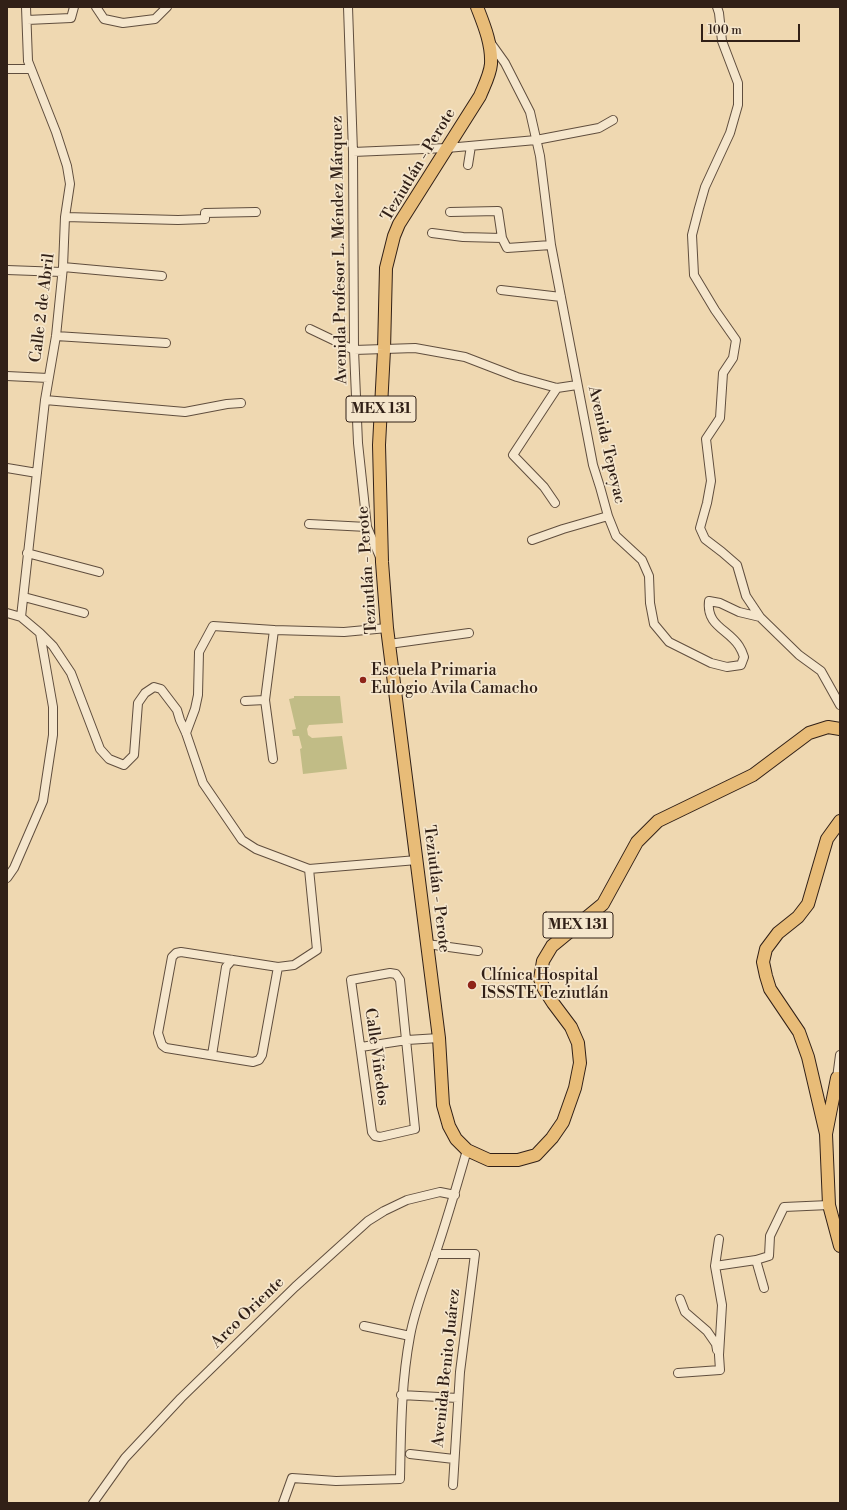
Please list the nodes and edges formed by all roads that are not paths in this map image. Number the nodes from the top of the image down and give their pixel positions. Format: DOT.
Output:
graph roads {
  1 [pos="26,7"];
  2 [pos="74,7"];
  3 [pos="96,7"];
  4 [pos="167,7"];
  5 [pos="348,7"];
  6 [pos="477,7"];
  7 [pos="717,7"];
  8 [pos="27,20"];
  9 [pos="489,40"];
  10 [pos="7,69"];
  11 [pos="30,69"];
  12 [pos="613,120"];
  13 [pos="536,140"];
  14 [pos="471,146"];
  15 [pos="447,148"];
  16 [pos="353,152"];
  17 [pos="468,164"];
  18 [pos="256,212"];
  19 [pos="450,212"];
  20 [pos="65,216"];
  21 [pos="432,233"];
  22 [pos="502,238"];
  23 [pos="551,245"];
  24 [pos="63,269"];
  25 [pos="7,270"];
  26 [pos="162,276"];
  27 [pos="501,290"];
  28 [pos="561,297"];
  29 [pos="310,329"];
  30 [pos="56,336"];
  31 [pos="166,343"];
  32 [pos="354,350"];
  33 [pos="384,350"];
  34 [pos="7,376"];
  35 [pos="48,378"];
  36 [pos="577,386"];
  37 [pos="557,388"];
  38 [pos="45,400"];
  39 [pos="241,403"];
  40 [pos="7,468"];
  41 [pos="37,473"];
  42 [pos="555,503"];
  43 [pos="608,516"];
  44 [pos="309,524"];
  45 [pos="367,527"];
  46 [pos="532,540"];
  47 [pos="28,553"];
  48 [pos="382,562"];
  49 [pos="99,572"];
  50 [pos="24,597"];
  51 [pos="7,613"];
  52 [pos="84,613"];
  53 [pos="21,617"];
  54 [pos="760,617"];
  55 [pos="387,628"];
  56 [pos="274,630"];
  57 [pos="40,633"];
  58 [pos="469,633"];
  59 [pos="389,644"];
  60 [pos="265,700"];
  61 [pos="245,701"];
  62 [pos="840,705"];
  63 [pos="840,729"];
  64 [pos="186,733"];
  65 [pos="273,759"];
  66 [pos="840,821"];
  67 [pos="417,860"];
  68 [pos="309,869"];
  69 [pos="7,878"];
  70 [pos="427,944"];
  71 [pos="478,951"];
  72 [pos="232,960"];
  73 [pos="278,967"];
  74 [pos="438,1038"];
  75 [pos="407,1040"];
  76 [pos="361,1047"];
  77 [pos="212,1054"];
  78 [pos="840,1055"];
  79 [pos="838,1078"];
  80 [pos="826,1134"];
  81 [pos="467,1150"];
  82 [pos="455,1195"];
  83 [pos="835,1205"];
  84 [pos="719,1239"];
  85 [pos="840,1246"];
  86 [pos="435,1254"];
  87 [pos="756,1260"];
  88 [pos="715,1266"];
  89 [pos="764,1288"];
  90 [pos="680,1299"];
  91 [pos="364,1326"];
  92 [pos="410,1336"];
  93 [pos="718,1355"];
  94 [pos="678,1373"];
  95 [pos="401,1395"];
  96 [pos="458,1398"];
  97 [pos="410,1454"];
  98 [pos="454,1459"];
  99 [pos="453,1485"];
  100 [pos="93,1503"];
  101 [pos="283,1503"];
  1 -- 8 [label="street, Calle 2 de Abril"];
  2 -- 8 [label="street"];
  3 -- 4 [label="street"];
  5 -- 16 [label="street, Avenida Profesor L. Méndez Márquez"];
  6 -- 9 [label="main road, Teziutlán - Perote / MEX 131"];
  7 -- 54 [label="street"];
  8 -- 11 [label="street, Calle 2 de Abril"];
  9 -- 13 [label="street, Avenida Tepeyac"];
  9 -- 15 [label="main road, Teziutlán - Perote / MEX 131"];
  10 -- 11 [label="street"];
  11 -- 20 [label="street, Calle 2 de Abril"];
  12 -- 13 [label="street"];
  13 -- 14 [label="street"];
  13 -- 23 [label="street, Avenida Tepeyac"];
  14 -- 15 [label="street"];
  14 -- 17 [label="street"];
  15 -- 16 [label="street"];
  15 -- 33 [label="main road, Teziutlán - Perote / MEX 131"];
  16 -- 32 [label="street, Avenida Profesor L. Méndez Márquez"];
  18 -- 20 [label="street"];
  19 -- 22 [label="street"];
  20 -- 24 [label="street, Calle 2 de Abril"];
  21 -- 22 [label="street"];
  22 -- 23 [label="street"];
  23 -- 28 [label="street, Avenida Tepeyac"];
  24 -- 25 [label="street"];
  24 -- 26 [label="street"];
  24 -- 30 [label="street, Calle 2 de Abril"];
  27 -- 28 [label="street"];
  28 -- 36 [label="street, Avenida Tepeyac"];
  29 -- 32 [label="street"];
  30 -- 31 [label="street"];
  30 -- 35 [label="street, Calle 2 de Abril"];
  32 -- 33 [label="street"];
  32 -- 45 [label="street, Avenida Profesor L. Méndez Márquez"];
  33 -- 37 [label="street"];
  33 -- 48 [label="main road, Teziutlán - Perote / MEX 131"];
  34 -- 35 [label="street"];
  35 -- 38 [label="street, Calle 2 de Abril"];
  36 -- 37 [label="street"];
  36 -- 43 [label="street, Avenida Tepeyac"];
  37 -- 42 [label="street"];
  38 -- 39 [label="street"];
  38 -- 41 [label="street, Calle 2 de Abril"];
  40 -- 41 [label="street"];
  41 -- 47 [label="street, Calle 2 de Abril"];
  43 -- 46 [label="street"];
  43 -- 54 [label="street, Avenida Tepeyac"];
  44 -- 45 [label="street"];
  45 -- 48 [label="street, Avenida Profesor L. Méndez Márquez"];
  47 -- 49 [label="street"];
  47 -- 50 [label="street, Calle 2 de Abril"];
  48 -- 55 [label="main road, Teziutlán - Perote / MEX 131"];
  50 -- 52 [label="street"];
  50 -- 53 [label="street, Calle 2 de Abril"];
  51 -- 53 [label="street"];
  53 -- 57 [label="street"];
  54 -- 62 [label="street"];
  55 -- 56 [label="street"];
  55 -- 59 [label="main road, Teziutlán - Perote / MEX 131"];
  56 -- 60 [label="street"];
  56 -- 64 [label="street"];
  57 -- 64 [label="street"];
  57 -- 69 [label="street"];
  58 -- 59 [label="street"];
  59 -- 67 [label="main road, Teziutlán - Perote / MEX 131"];
  60 -- 61 [label="street"];
  60 -- 65 [label="street"];
  63 -- 81 [label="main road, MEX 131"];
  64 -- 68 [label="street"];
  66 -- 80 [label="main road"];
  67 -- 68 [label="street"];
  67 -- 70 [label="main road, Teziutlán - Perote / MEX 131"];
  68 -- 73 [label="street"];
  70 -- 71 [label="street"];
  70 -- 74 [label="main road, Teziutlán - Perote / MEX 131"];
  72 -- 73 [label="street"];
  72 -- 77 [label="street"];
  72 -- 77 [label="street"];
  73 -- 77 [label="street"];
  74 -- 75 [label="street"];
  74 -- 81 [label="main road, Teziutlán - Perote / MEX 131"];
  75 -- 76 [label="street"];
  75 -- 76 [label="street, Calle Viñedos"];
  75 -- 76 [label="street, Calle Viñedos"];
  78 -- 79 [label="street"];
  79 -- 80 [label="main road"];
  80 -- 83 [label="main road"];
  81 -- 82 [label="street"];
  82 -- 86 [label="street"];
  82 -- 100 [label="street, Arco Oriente"];
  83 -- 85 [label="main road"];
  83 -- 87 [label="street"];
  84 -- 88 [label="street"];
  86 -- 92 [label="street"];
  86 -- 96 [label="street, Avenida Benito Juárez"];
  87 -- 88 [label="street"];
  87 -- 89 [label="street"];
  88 -- 93 [label="street"];
  90 -- 93 [label="street"];
  91 -- 92 [label="street"];
  92 -- 95 [label="street"];
  93 -- 94 [label="street"];
  95 -- 96 [label="street"];
  95 -- 101 [label="street"];
  96 -- 98 [label="street, Avenida Benito Juárez"];
  97 -- 98 [label="street"];
  98 -- 99 [label="street, Avenida Benito Juárez"];
}
